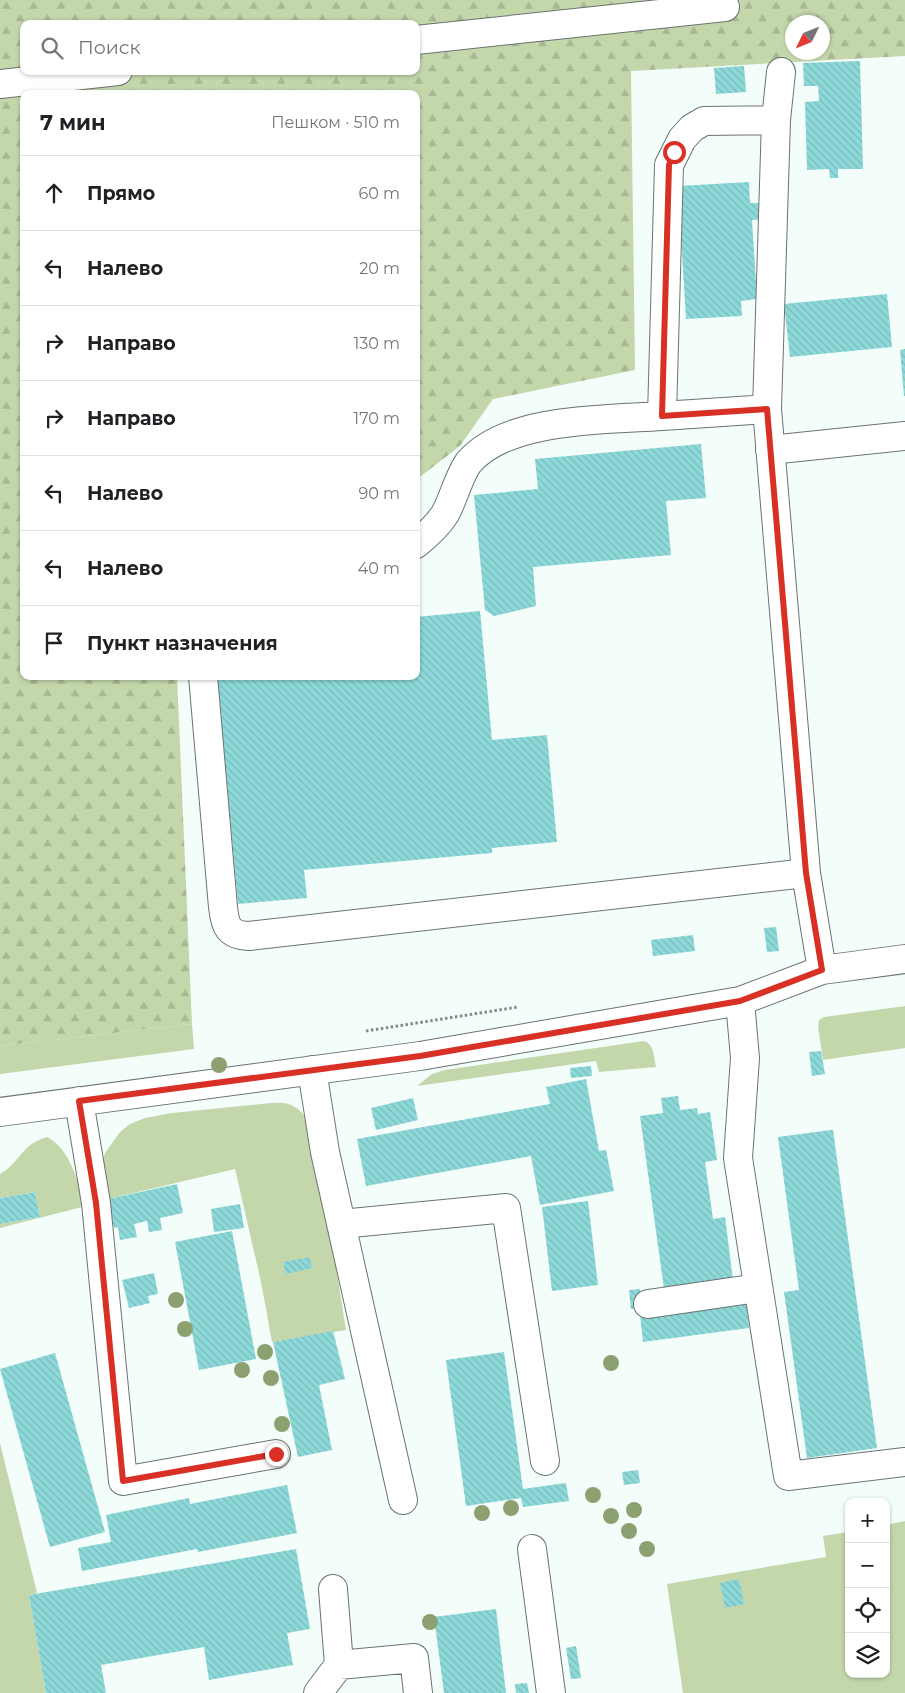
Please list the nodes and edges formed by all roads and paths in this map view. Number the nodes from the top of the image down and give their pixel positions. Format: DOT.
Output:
graph roads {
  1 [pos="725,7"];
  2 [pos="625,9"];
  3 [pos="420,39"];
  4 [pos="781,72"];
  5 [pos="82,75"];
  6 [pos="0,84"];
  7 [pos="776,120"];
  8 [pos="767,409"];
  9 [pos="662,416"];
  10 [pos="905,436"];
  11 [pos="770,450"];
  12 [pos="420,541"];
  13 [pos="203,680"];
  14 [pos="806,873"];
  15 [pos="905,959"];
  16 [pos="822,970"];
  17 [pos="740,1001"];
  18 [pos="526,1006"];
  19 [pos="363,1032"];
  20 [pos="312,1070"];
  21 [pos="79,1101"];
  22 [pos="0,1112"];
  23 [pos="341,1224"];
  24 [pos="758,1288"];
  25 [pos="648,1304"];
  26 [pos="276,1454"];
  27 [pos="545,1461"];
  28 [pos="905,1462"];
  29 [pos="403,1500"];
  30 [pos="532,1549"];
  31 [pos="334,1589"];
  32 [pos="339,1665"];
  33 [pos="318,1693"];
  34 [pos="418,1693"];
  35 [pos="552,1693"];
  1 -- 2 [label="street"];
  2 -- 3 [label="street"];
  4 -- 7 [label="street"];
  5 -- 6 [label="street"];
  7 -- 8 [label="street"];
  7 -- 9 [label="street"];
  8 -- 9 [label="street"];
  8 -- 11 [label="street"];
  9 -- 12 [label="street"];
  10 -- 11 [label="street"];
  11 -- 14 [label="street"];
  13 -- 14 [label="street"];
  14 -- 16 [label="street"];
  15 -- 16 [label="street"];
  16 -- 17 [label="street"];
  17 -- 20 [label="street"];
  17 -- 24 [label="street"];
  18 -- 19 [label="path"];
  20 -- 21 [label="street"];
  20 -- 23 [label="street"];
  21 -- 22 [label="street"];
  21 -- 26 [label="street"];
  23 -- 27 [label="street"];
  23 -- 29 [label="street"];
  24 -- 25 [label="street"];
  24 -- 28 [label="street"];
  30 -- 35 [label="street"];
  31 -- 32 [label="street"];
  32 -- 33 [label="street"];
  32 -- 34 [label="street"];
}
